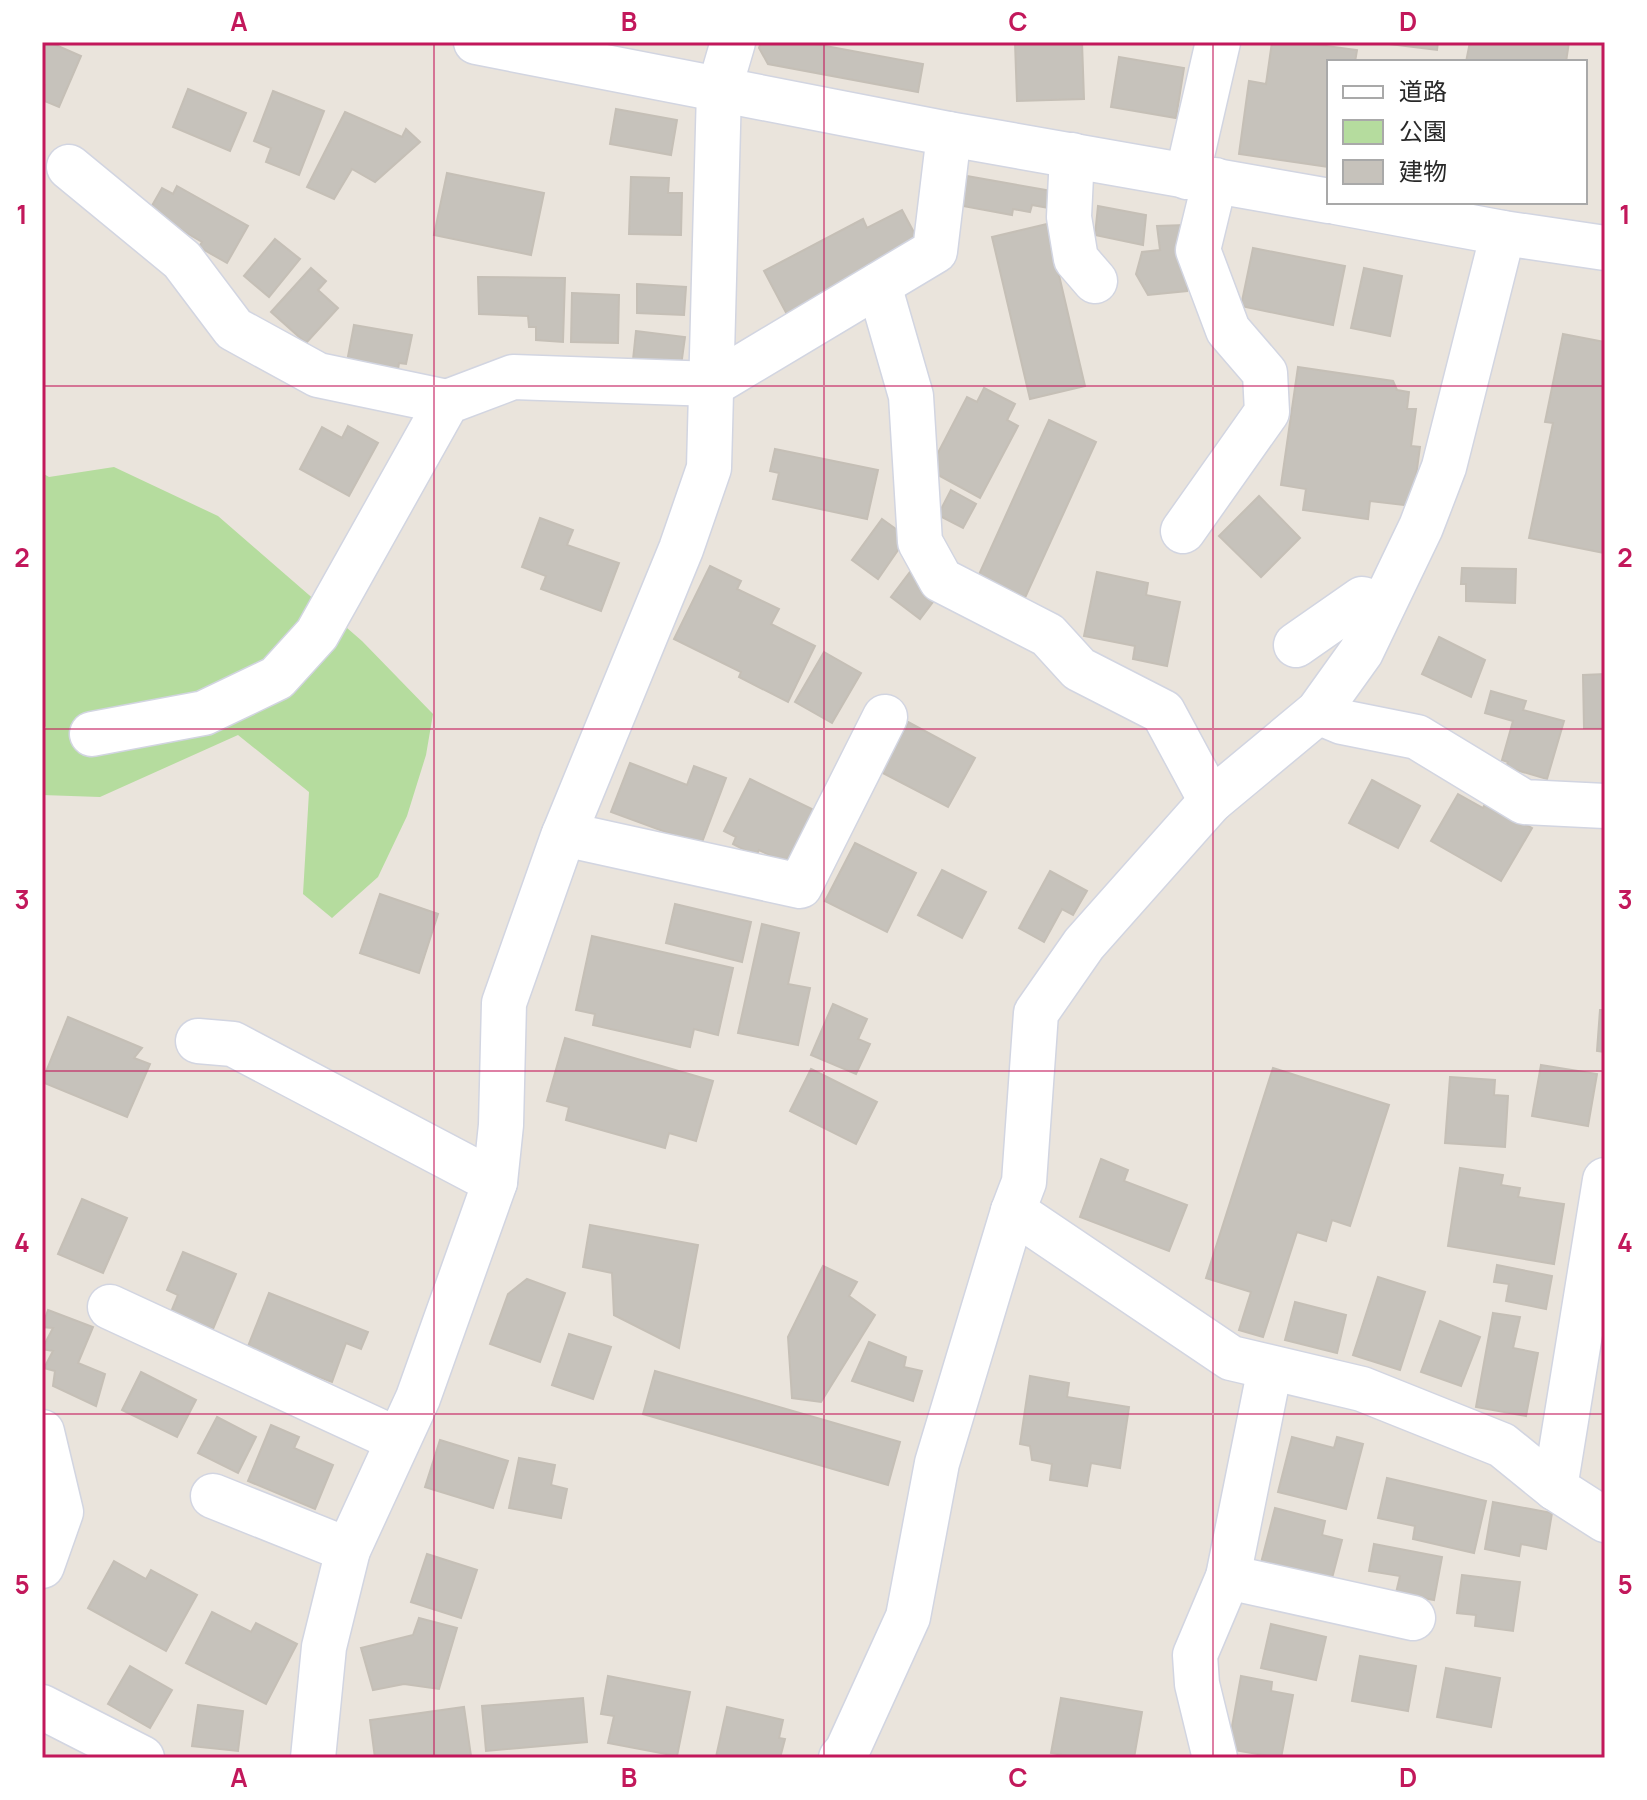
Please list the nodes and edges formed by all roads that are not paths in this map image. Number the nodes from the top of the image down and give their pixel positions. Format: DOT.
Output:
graph roads {
  1 [pos="476,42"];
  2 [pos="733,42"];
  3 [pos="1218,42"];
  4 [pos="719,90"];
  5 [pos="949,134"];
  6 [pos="1072,155"];
  7 [pos="69,167"];
  8 [pos="1201,178"];
  9 [pos="1327,201"];
  10 [pos="1347,204"];
  11 [pos="1503,233"];
  12 [pos="1605,248"];
  13 [pos="1095,281"];
  14 [pos="879,285"];
  15 [pos="713,384"];
  16 [pos="447,402"];
  17 [pos="1183,531"];
  18 [pos="1383,605"];
  19 [pos="1296,645"];
  20 [pos="1318,712"];
  21 [pos="885,717"];
  22 [pos="92,734"];
  23 [pos="1211,801"];
  24 [pos="1605,806"];
  25 [pos="564,834"];
  26 [pos="198,1041"];
  27 [pos="1605,1180"];
  28 [pos="495,1182"];
  29 [pos="1013,1211"];
  30 [pos="110,1307"];
  31 [pos="1270,1368"];
  32 [pos="42,1432"];
  33 [pos="398,1440"];
  34 [pos="1555,1488"];
  35 [pos="213,1496"];
  36 [pos="1605,1520"];
  37 [pos="348,1550"];
  38 [pos="42,1566"];
  39 [pos="1228,1577"];
  40 [pos="1413,1618"];
  41 [pos="42,1707"];
  42 [pos="142,1758"];
  43 [pos="313,1758"];
  44 [pos="841,1758"];
  45 [pos="1215,1758"];
  1 -- 4 [label="street"];
  2 -- 4 [label="street"];
  3 -- 8 [label="street"];
  4 -- 5 [label="street"];
  4 -- 15 [label="street"];
  5 -- 6 [label="street"];
  5 -- 14 [label="street"];
  6 -- 8 [label="street"];
  6 -- 13 [label="street"];
  7 -- 16 [label="street"];
  8 -- 9 [label="street"];
  8 -- 17 [label="street"];
  10 -- 11 [label="street"];
  11 -- 12 [label="street"];
  11 -- 18 [label="street"];
  14 -- 15 [label="street"];
  14 -- 23 [label="street"];
  15 -- 16 [label="street"];
  15 -- 25 [label="street"];
  16 -- 22 [label="street"];
  18 -- 19 [label="street"];
  18 -- 20 [label="street"];
  20 -- 23 [label="street"];
  20 -- 24 [label="street"];
  21 -- 25 [label="street"];
  23 -- 29 [label="street"];
  25 -- 28 [label="street"];
  26 -- 28 [label="street"];
  27 -- 34 [label="street"];
  28 -- 33 [label="street"];
  29 -- 31 [label="street"];
  29 -- 44 [label="street"];
  30 -- 33 [label="street"];
  31 -- 34 [label="street"];
  31 -- 39 [label="street"];
  32 -- 38 [label="street"];
  33 -- 37 [label="street"];
  34 -- 36 [label="street"];
  35 -- 37 [label="street"];
  37 -- 43 [label="street"];
  39 -- 40 [label="street"];
  39 -- 45 [label="street"];
  41 -- 42 [label="street"];
}
